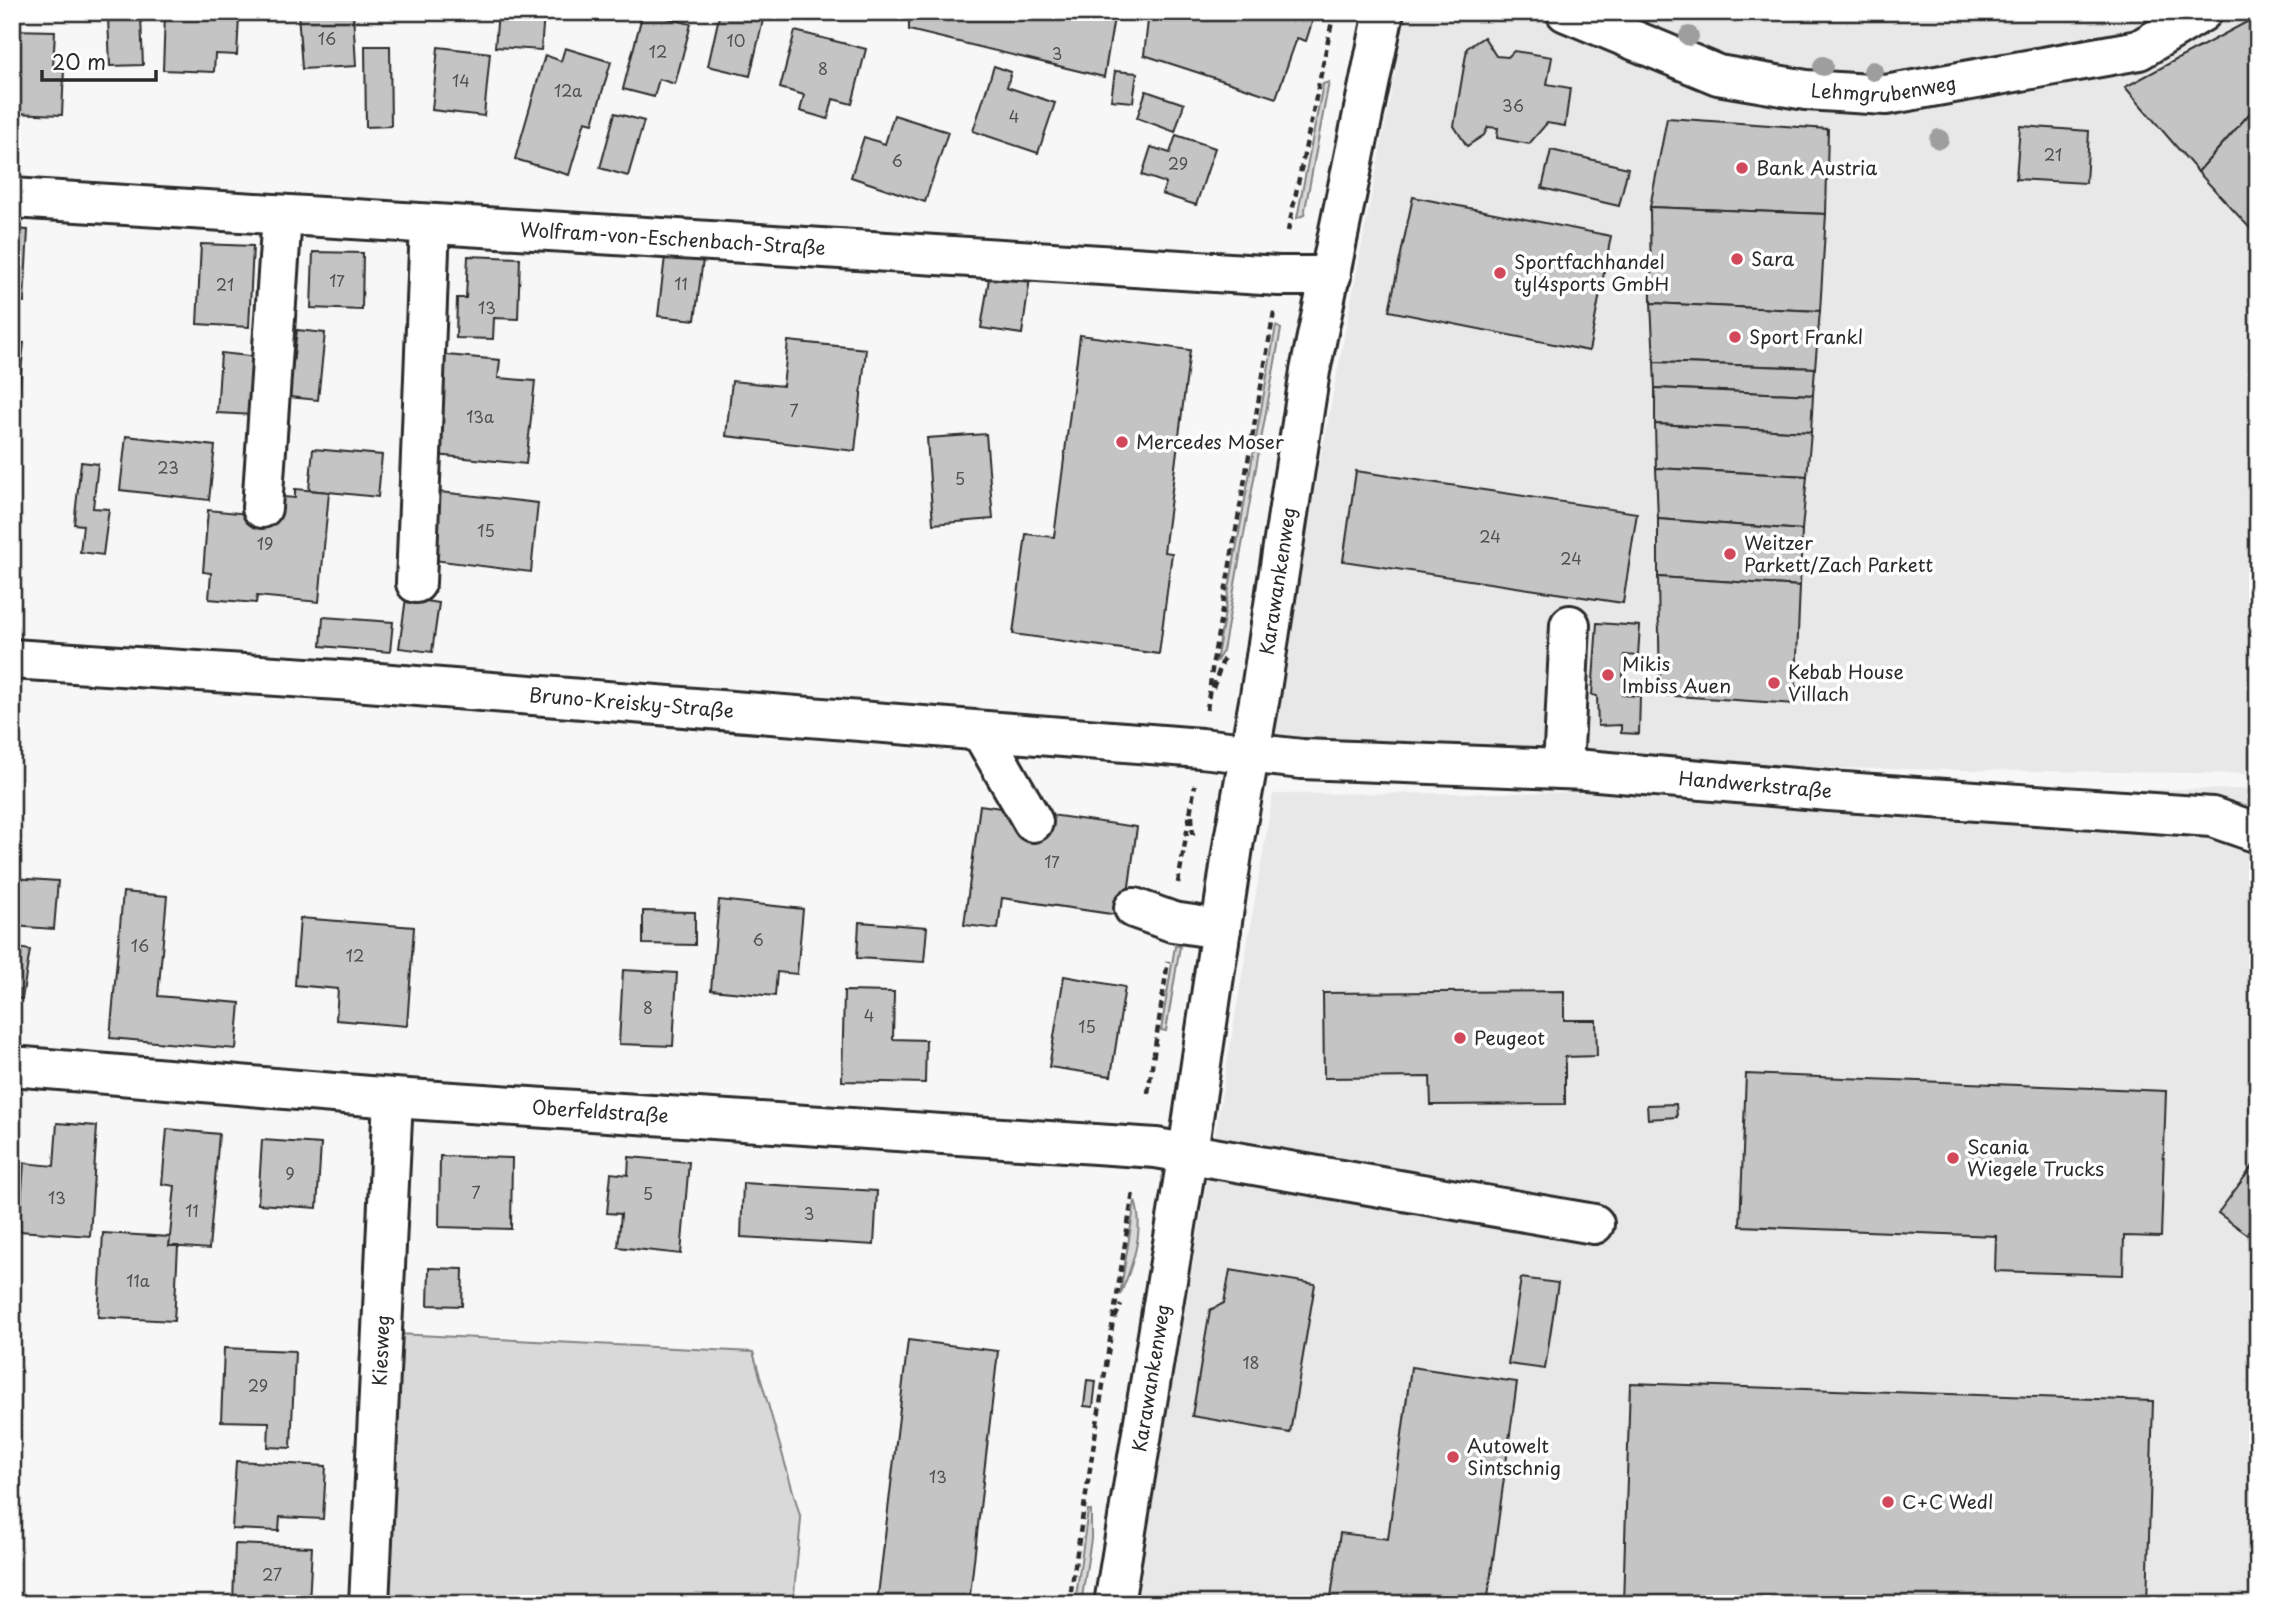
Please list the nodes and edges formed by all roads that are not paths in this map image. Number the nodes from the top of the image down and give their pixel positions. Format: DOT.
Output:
graph roads {
  1 [pos="1384,12"];
  2 [pos="1566,12"];
  3 [pos="2202,12"];
  4 [pos="12,198"];
  5 [pos="282,215"];
  6 [pos="430,224"];
  7 [pos="1331,276"];
  8 [pos="262,508"];
  9 [pos="416,583"];
  10 [pos="1570,625"];
  11 [pos="12,659"];
  12 [pos="982,733"];
  13 [pos="1250,752"];
  14 [pos="1563,769"];
  15 [pos="1033,822"];
  16 [pos="2258,833"];
  17 [pos="1135,908"];
  18 [pos="1221,929"];
  19 [pos="12,1066"];
  20 [pos="393,1098"];
  21 [pos="1188,1152"];
  22 [pos="1594,1224"];
  23 [pos="369,1604"];
  24 [pos="1114,1604"];
  1 -- 7 [label="street, Karawankenweg"];
  2 -- 3 [label="street, Lehmgrubenweg"];
  4 -- 5 [label="street, Wolfram-von-Eschenbach-Straße"];
  5 -- 6 [label="street, Wolfram-von-Eschenbach-Straße"];
  5 -- 8 [label="street"];
  6 -- 7 [label="street, Wolfram-von-Eschenbach-Straße"];
  6 -- 9 [label="street"];
  7 -- 13 [label="street, Karawankenweg"];
  10 -- 14 [label="street"];
  11 -- 12 [label="street, Bruno-Kreisky-Straße"];
  12 -- 13 [label="street, Bruno-Kreisky-Straße"];
  12 -- 15 [label="street"];
  13 -- 14 [label="street, Handwerkstraße"];
  13 -- 18 [label="street, Karawankenweg"];
  14 -- 16 [label="street, Handwerkstraße"];
  17 -- 18 [label="street"];
  18 -- 21 [label="street, Karawankenweg"];
  19 -- 20 [label="street, Oberfeldstraße"];
  20 -- 21 [label="street, Oberfeldstraße"];
  20 -- 23 [label="street, Kiesweg"];
  21 -- 22 [label="street"];
  21 -- 24 [label="street, Karawankenweg"];
}
